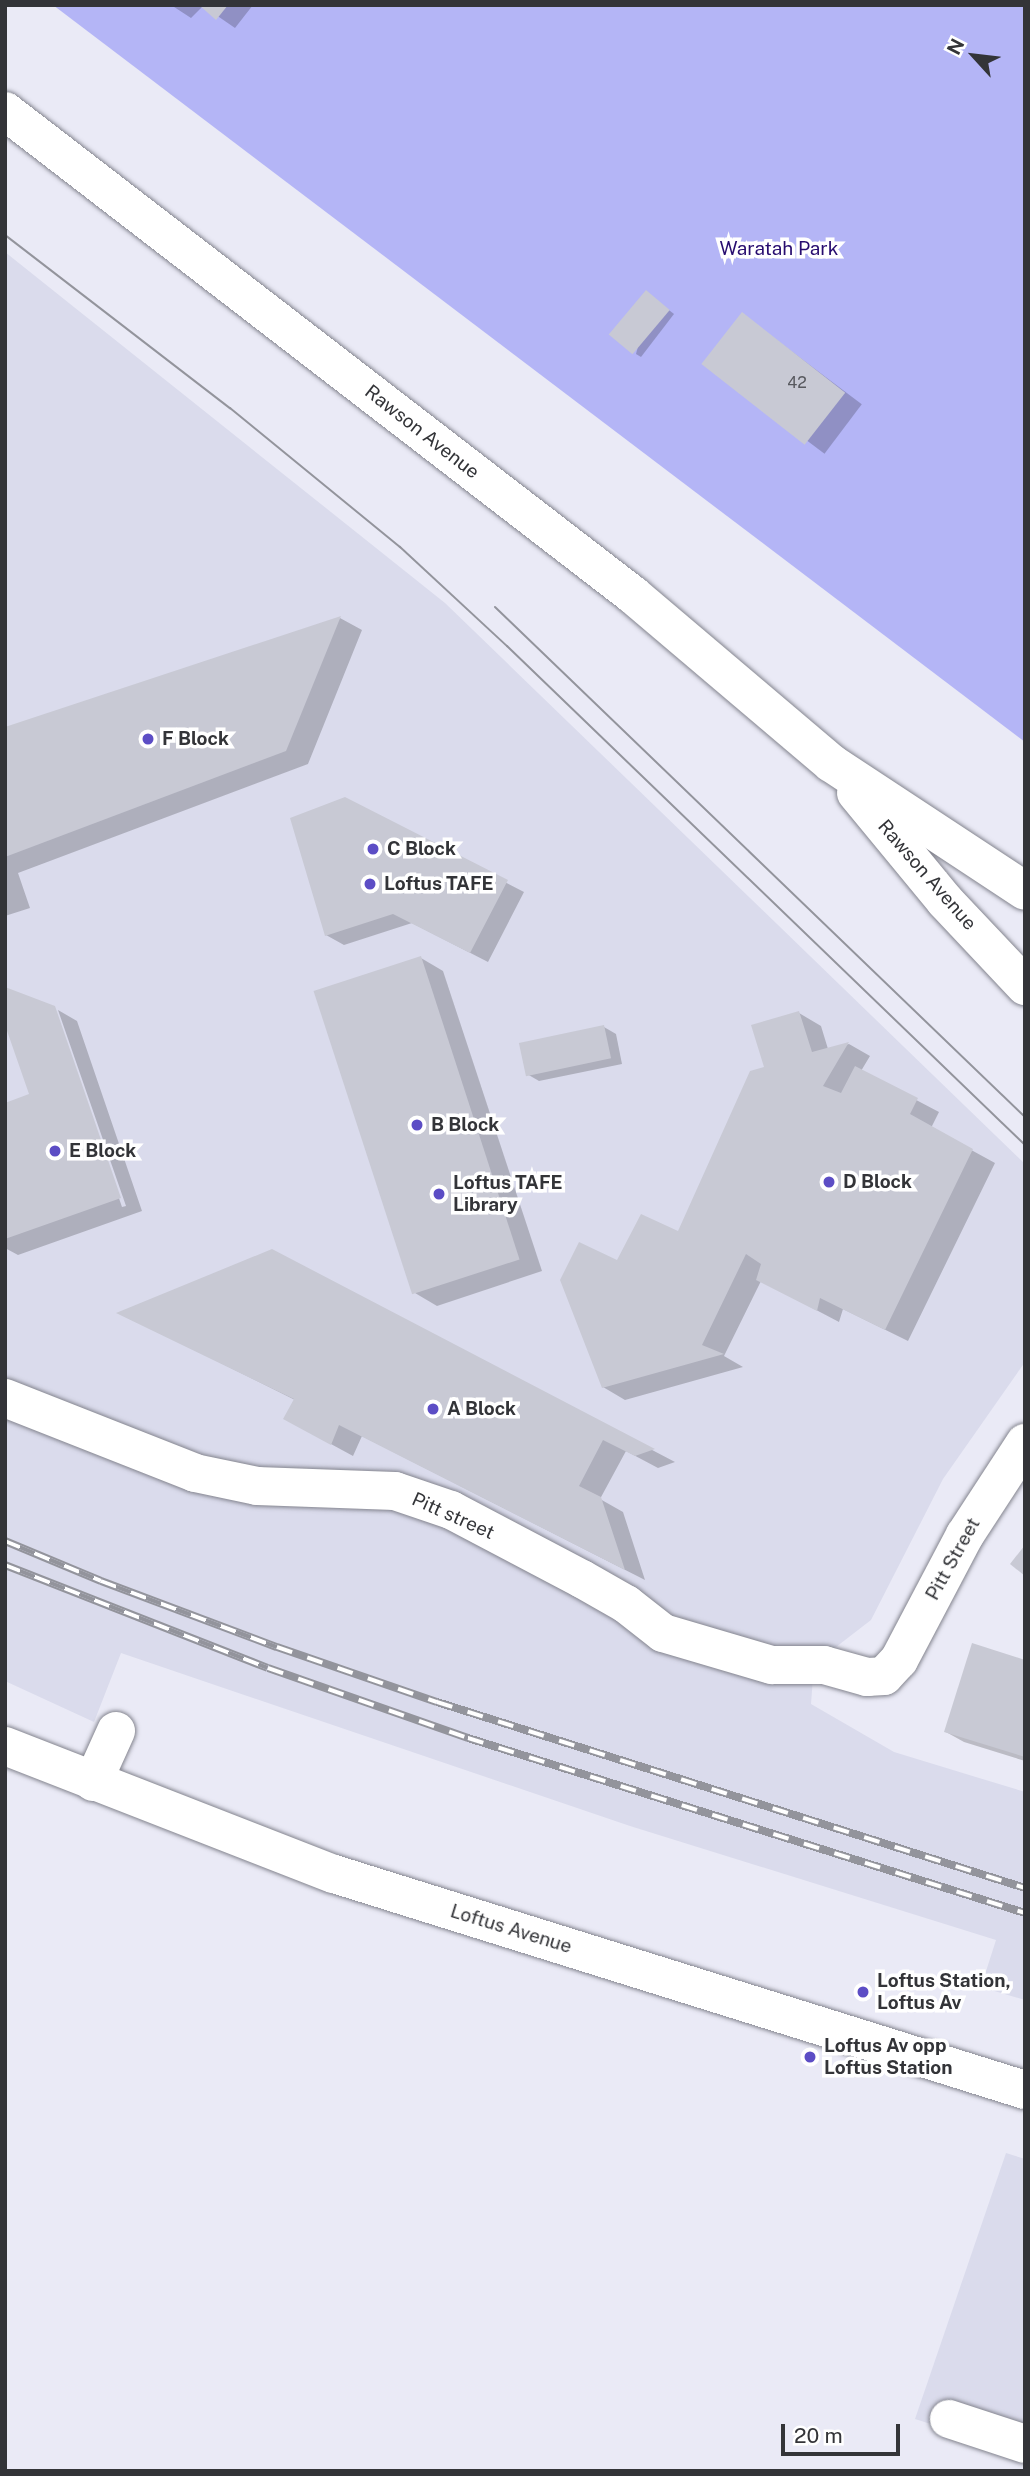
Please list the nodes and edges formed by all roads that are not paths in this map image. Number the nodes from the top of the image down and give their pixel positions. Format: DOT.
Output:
graph roads {
  1 [pos="5,111"];
  2 [pos="831,763"];
  3 [pos="1025,891"];
  4 [pos="1025,986"];
  5 [pos="5,1398"];
  6 [pos="1025,1443"];
  7 [pos="884,1676"];
  8 [pos="116,1731"];
  9 [pos="5,1746"];
  10 [pos="93,1782"];
  11 [pos="1025,2090"];
  12 [pos="950,2419"];
  13 [pos="1025,2444"];
  1 -- 2 [label="street, Rawson Avenue"];
  2 -- 3 [label="street, Rawson Avenue"];
  2 -- 4 [label="street, Rawson Avenue"];
  5 -- 7 [label="street, Pitt street"];
  6 -- 7 [label="street, Pitt Street"];
  8 -- 10 [label="street"];
  9 -- 10 [label="street, Loftus Avenue"];
  10 -- 11 [label="street, Loftus Avenue"];
  12 -- 13 [label="street"];
}
